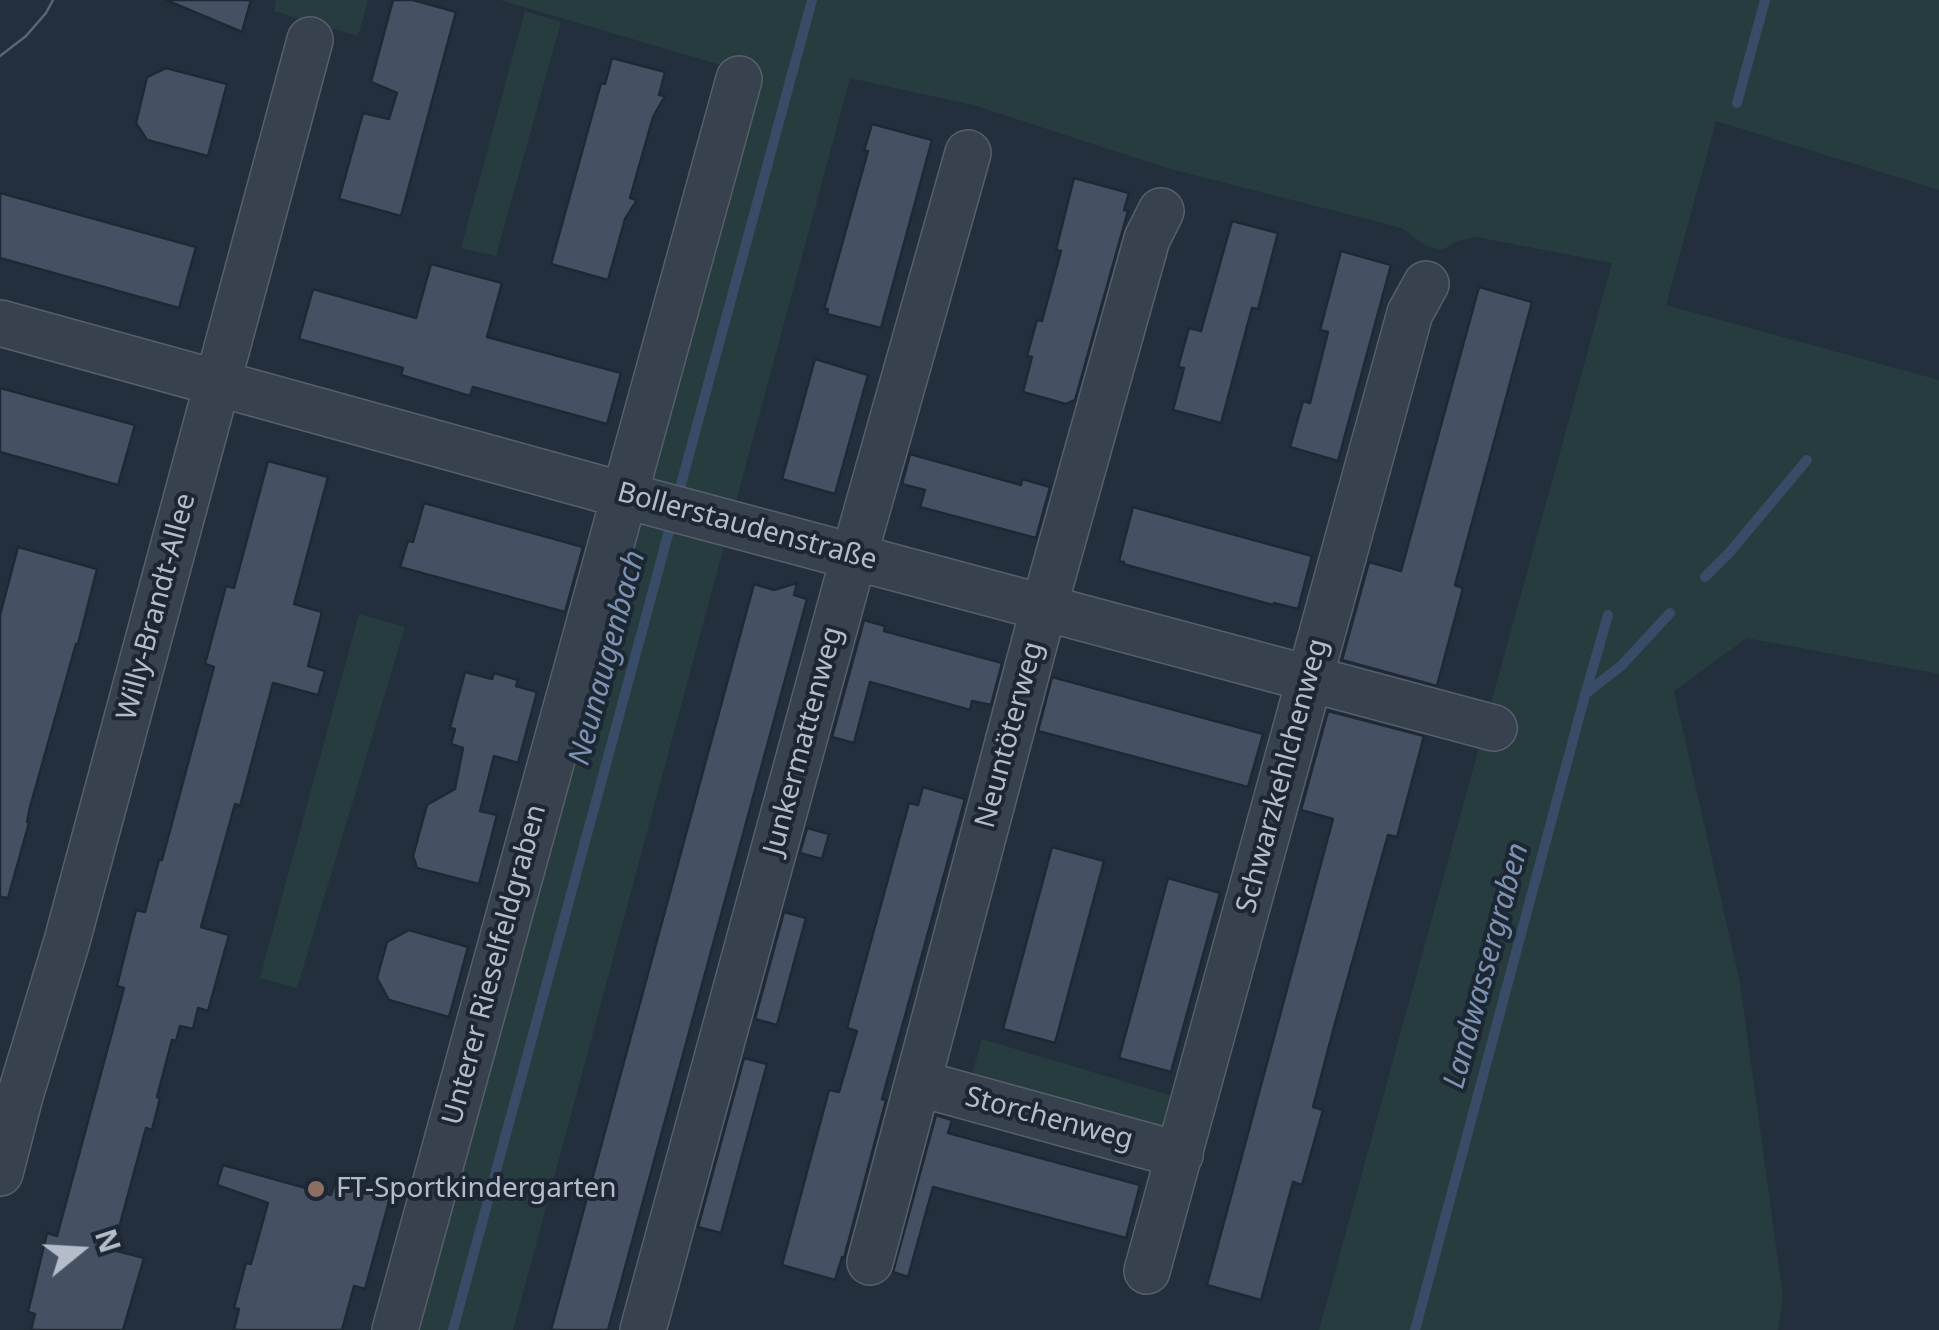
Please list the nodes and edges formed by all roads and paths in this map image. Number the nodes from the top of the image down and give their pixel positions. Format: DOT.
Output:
graph roads {
  1 [pos="310,40"];
  2 [pos="738,79"];
  3 [pos="968,153"];
  4 [pos="1161,212"];
  5 [pos="1426,284"];
  6 [pos="0,322"];
  7 [pos="218,383"];
  8 [pos="659,504"];
  9 [pos="854,556"];
  10 [pos="1044,607"];
  11 [pos="1309,678"];
  12 [pos="1494,728"];
  13 [pos="918,1083"];
  14 [pos="10,1093"];
  15 [pos="1180,1155"];
  16 [pos="0,1173"];
  17 [pos="870,1262"];
  18 [pos="1147,1270"];
  19 [pos="394,1330"];
  20 [pos="643,1330"];
  1 -- 7 [label="street, Willy-Brandt-Allee"];
  2 -- 8 [label="street, Unterer Rieselfeldgraben"];
  3 -- 9 [label="street, Junkermattenweg"];
  4 -- 10 [label="street, Neuntöterweg"];
  5 -- 11 [label="street, Schwarzkehlchenweg"];
  6 -- 7 [label="street, Bollerstaudenstraße"];
  7 -- 8 [label="street, Bollerstaudenstraße"];
  7 -- 14 [label="street, Willy-Brandt-Allee"];
  8 -- 9 [label="street, Bollerstaudenstraße"];
  8 -- 19 [label="street, Unterer Rieselfeldgraben"];
  9 -- 10 [label="street, Bollerstaudenstraße"];
  9 -- 20 [label="street, Junkermattenweg"];
  10 -- 11 [label="street, Bollerstaudenstraße"];
  10 -- 13 [label="street, Neuntöterweg"];
  11 -- 12 [label="street, Bollerstaudenstraße"];
  11 -- 15 [label="street, Schwarzkehlchenweg"];
  13 -- 15 [label="street, Storchenweg"];
  13 -- 17 [label="street, Neuntöterweg"];
  14 -- 16 [label="street, Willy-Brandt-Allee"];
  15 -- 18 [label="street, Schwarzkehlchenweg"];
}
